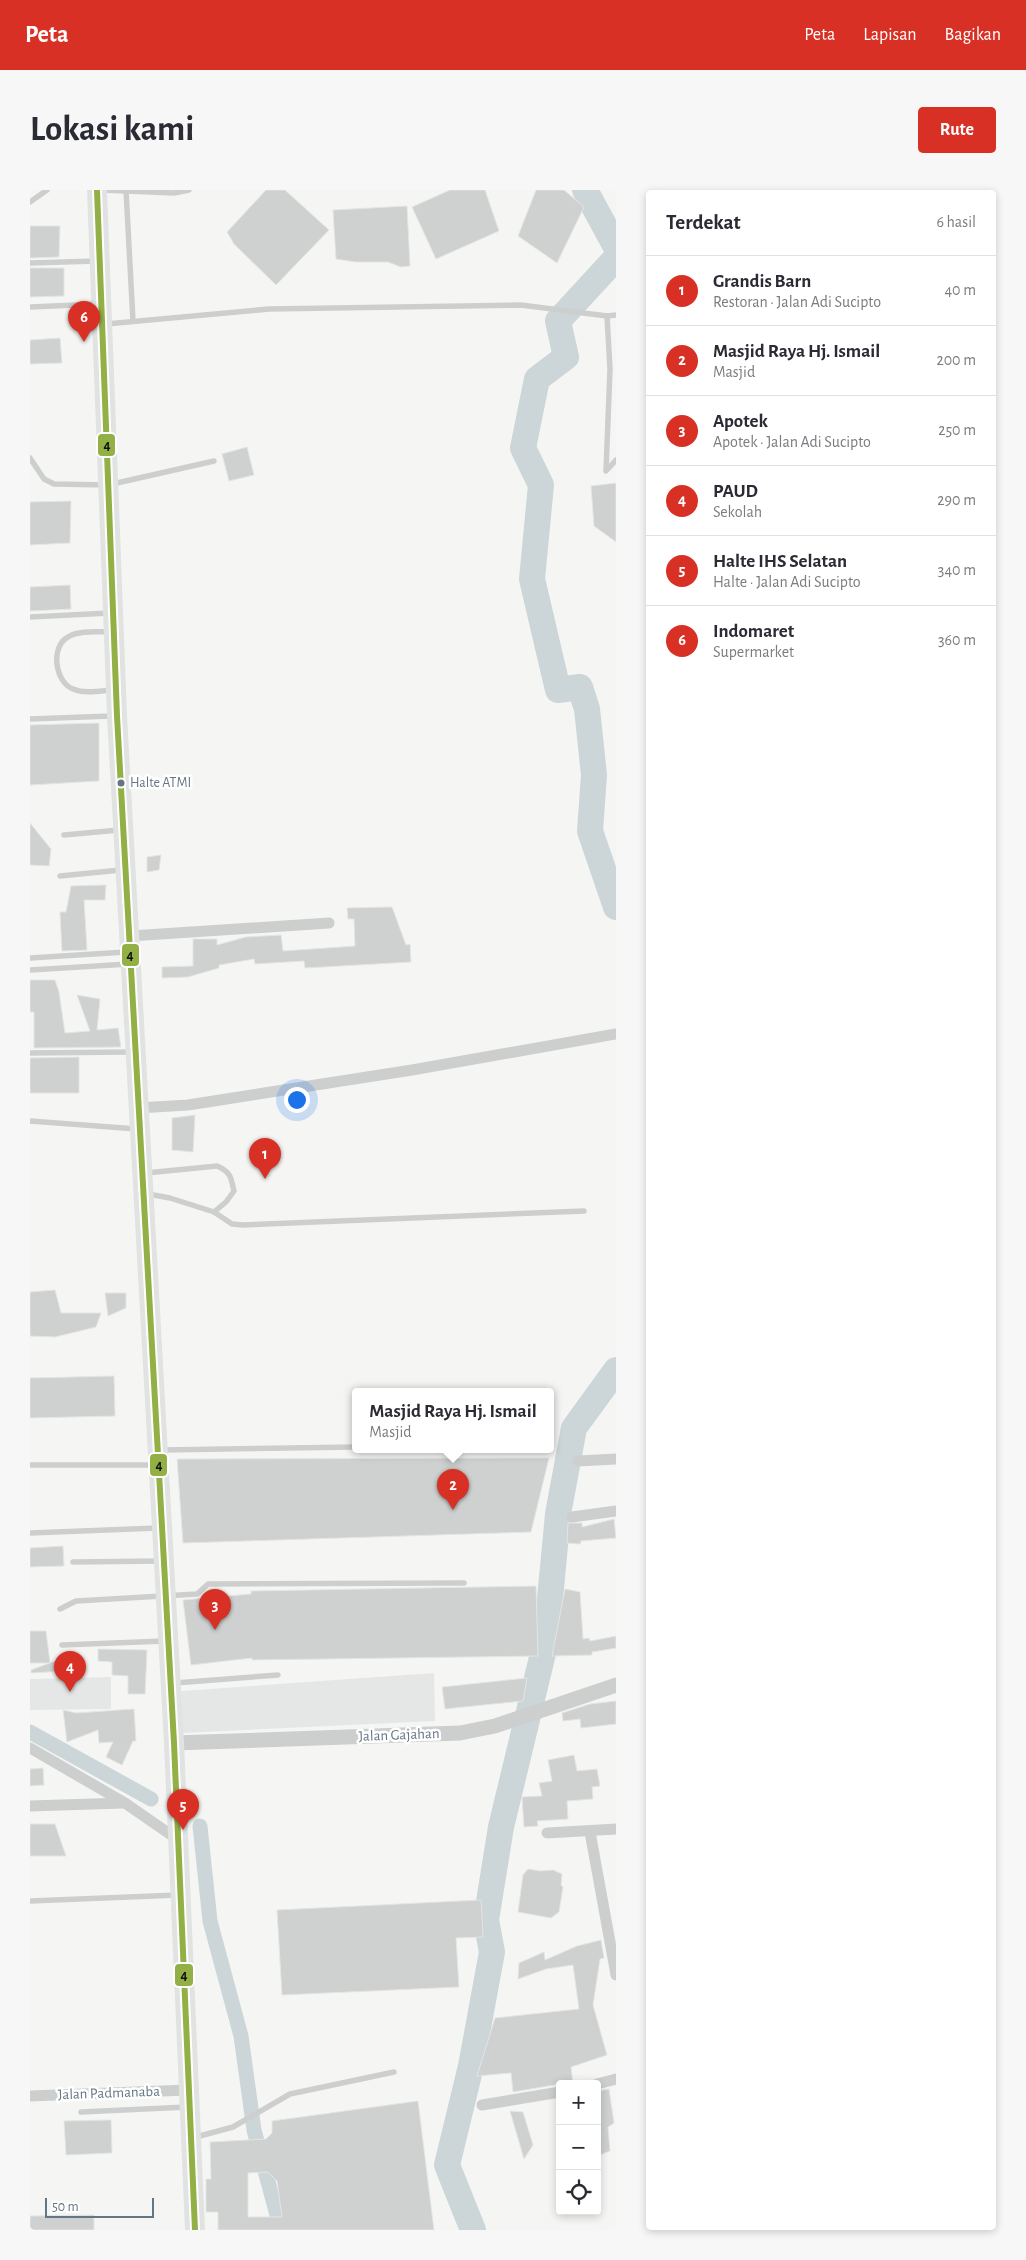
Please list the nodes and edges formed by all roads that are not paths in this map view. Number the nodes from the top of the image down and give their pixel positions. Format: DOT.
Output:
graph roads {
  1 [pos="47,190"];
  2 [pos="98,190"];
  3 [pos="126,190"];
  4 [pos="189,190"];
  5 [pos="30,202"];
  6 [pos="99,261"];
  7 [pos="30,263"];
  8 [pos="100,304"];
  9 [pos="30,307"];
  10 [pos="616,315"];
  11 [pos="607,316"];
  12 [pos="133,321"];
  13 [pos="102,324"];
  14 [pos="613,368"];
  15 [pos="30,458"];
  16 [pos="616,460"];
  17 [pos="214,461"];
  18 [pos="108,484"];
  19 [pos="30,617"];
  20 [pos="113,622"];
  21 [pos="116,689"];
  22 [pos="117,716"];
  23 [pos="30,719"];
  24 [pos="123,830"];
  25 [pos="64,835"];
  26 [pos="126,870"];
  27 [pos="60,876"];
  28 [pos="329,923"];
  29 [pos="130,951"];
  30 [pos="30,958"];
  31 [pos="30,970"];
  32 [pos="616,1034"];
  33 [pos="136,1051"];
  34 [pos="30,1053"];
  35 [pos="138,1108"];
  36 [pos="30,1121"];
  37 [pos="139,1129"];
  38 [pos="142,1183"];
  39 [pos="584,1211"];
  40 [pos="214,1212"];
  41 [pos="352,1447"];
  42 [pos="157,1458"];
  43 [pos="616,1458"];
  44 [pos="578,1461"];
  45 [pos="30,1465"];
  46 [pos="616,1511"];
  47 [pos="572,1517"];
  48 [pos="161,1528"];
  49 [pos="30,1533"];
  50 [pos="73,1562"];
  51 [pos="163,1562"];
  52 [pos="464,1583"];
  53 [pos="165,1596"];
  54 [pos="60,1609"];
  55 [pos="168,1641"];
  56 [pos="62,1645"];
  57 [pos="278,1675"];
  58 [pos="170,1683"];
  59 [pos="616,1685"];
  60 [pos="174,1743"];
  61 [pos="30,1748"];
  62 [pos="125,1803"];
  63 [pos="30,1806"];
  64 [pos="616,1829"];
  65 [pos="547,1832"];
  66 [pos="590,1832"];
  67 [pos="177,1839"];
  68 [pos="179,1895"];
  69 [pos="30,1901"];
  70 [pos="611,1927"];
  71 [pos="616,1975"];
  72 [pos="394,2072"];
  73 [pos="616,2079"];
  74 [pos="601,2083"];
  75 [pos="556,2093"];
  76 [pos="30,2096"];
  77 [pos="188,2098"];
  78 [pos="482,2105"];
  79 [pos="81,2112"];
  80 [pos="191,2138"];
  81 [pos="195,2230"];
  1 -- 5 [label="lane"];
  2 -- 3 [label="lane"];
  2 -- 6 [label="highway"];
  3 -- 4 [label="lane"];
  3 -- 12 [label="lane"];
  6 -- 7 [label="lane"];
  6 -- 8 [label="highway"];
  8 -- 9 [label="lane"];
  8 -- 13 [label="highway"];
  10 -- 11 [label="lane"];
  11 -- 12 [label="lane"];
  11 -- 14 [label="lane"];
  12 -- 13 [label="lane"];
  13 -- 18 [label="highway"];
  14 -- 16 [label="lane"];
  15 -- 18 [label="lane"];
  17 -- 18 [label="lane"];
  18 -- 20 [label="highway"];
  19 -- 20 [label="lane"];
  20 -- 21 [label="highway"];
  20 -- 21 [label="lane"];
  21 -- 22 [label="highway"];
  22 -- 23 [label="lane"];
  22 -- 24 [label="highway"];
  24 -- 25 [label="lane"];
  24 -- 26 [label="highway"];
  26 -- 27 [label="lane"];
  26 -- 29 [label="highway"];
  28 -- 29 [label="street"];
  29 -- 30 [label="lane"];
  29 -- 31 [label="lane"];
  29 -- 33 [label="highway"];
  32 -- 35 [label="street"];
  33 -- 34 [label="lane"];
  33 -- 35 [label="highway"];
  35 -- 37 [label="highway"];
  36 -- 37 [label="lane"];
  37 -- 38 [label="highway"];
  38 -- 40 [label="lane"];
  38 -- 40 [label="lane"];
  38 -- 42 [label="highway"];
  39 -- 40 [label="lane"];
  41 -- 42 [label="lane"];
  42 -- 45 [label="lane"];
  42 -- 48 [label="highway"];
  43 -- 44 [label="street"];
  46 -- 47 [label="street"];
  48 -- 49 [label="lane"];
  48 -- 51 [label="highway"];
  50 -- 51 [label="lane"];
  51 -- 53 [label="highway"];
  52 -- 53 [label="lane"];
  53 -- 54 [label="lane"];
  53 -- 55 [label="highway"];
  55 -- 56 [label="lane"];
  55 -- 58 [label="highway"];
  57 -- 58 [label="lane"];
  58 -- 60 [label="highway"];
  59 -- 60 [label="street, Jalan Gajahan"];
  60 -- 67 [label="highway"];
  61 -- 62 [label="street"];
  62 -- 63 [label="street"];
  62 -- 67 [label="street"];
  64 -- 66 [label="street"];
  65 -- 66 [label="street"];
  66 -- 70 [label="street"];
  67 -- 68 [label="highway"];
  68 -- 69 [label="lane"];
  68 -- 77 [label="highway"];
  70 -- 71 [label="street"];
  72 -- 80 [label="lane"];
  73 -- 74 [label="street"];
  75 -- 78 [label="street"];
  76 -- 77 [label="street, Jalan Padmanaba"];
  77 -- 79 [label="lane"];
  77 -- 80 [label="highway"];
  80 -- 81 [label="highway"];
}
